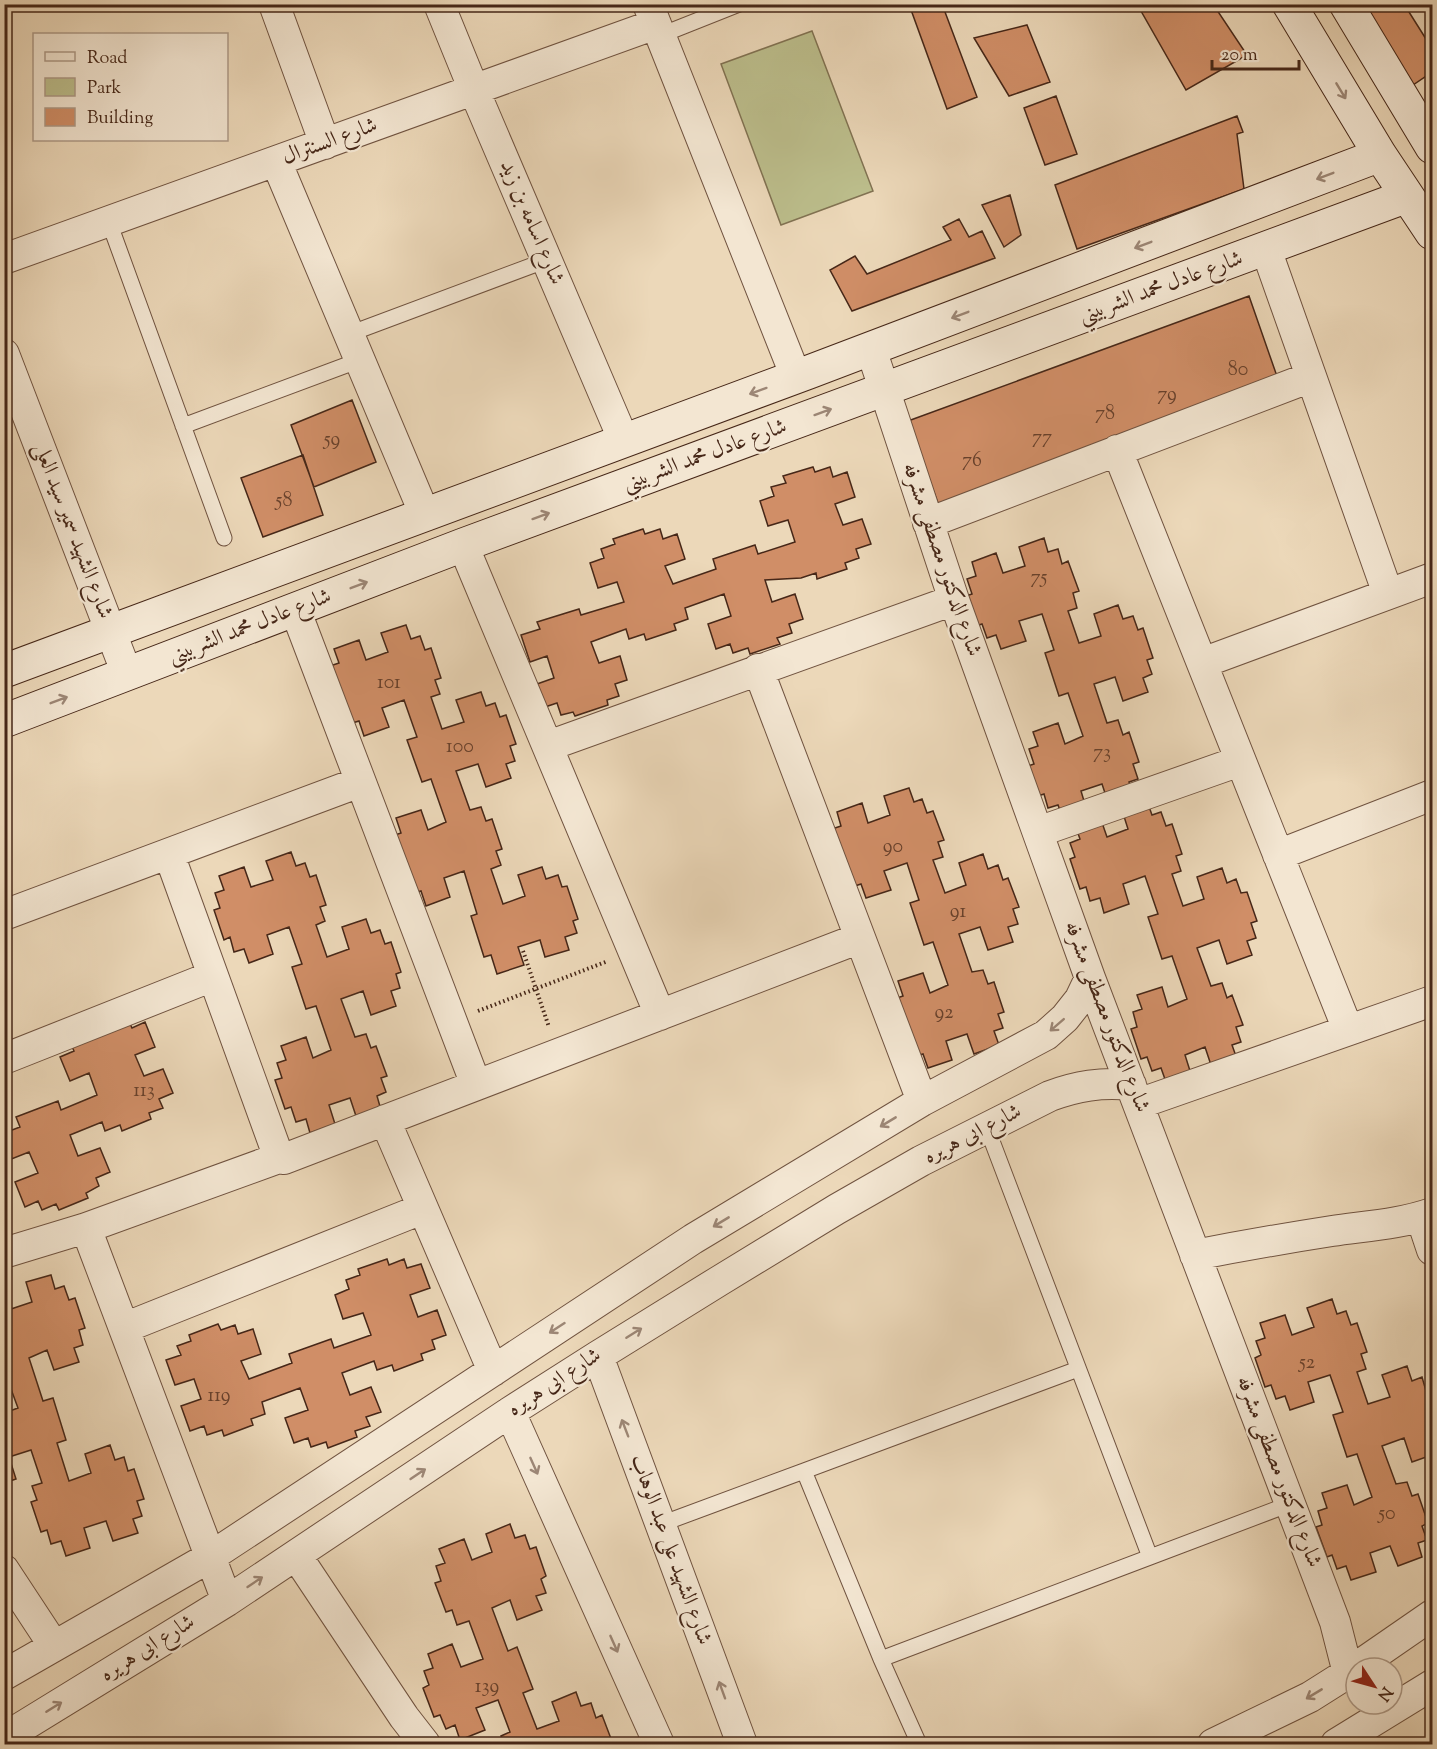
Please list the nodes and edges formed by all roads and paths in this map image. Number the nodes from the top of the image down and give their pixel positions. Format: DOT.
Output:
graph roads {
  1 [pos="274,4"];
  2 [pos="439,4"];
  3 [pos="739,4"];
  4 [pos="1288,4"];
  5 [pos="1346,4"];
  6 [pos="655,21"];
  7 [pos="474,90"];
  8 [pos="1429,136"];
  9 [pos="325,144"];
  10 [pos="1380,155"];
  11 [pos="276,161"];
  12 [pos="1407,196"];
  13 [pos="109,222"];
  14 [pos="1432,233"];
  15 [pos="1266,249"];
  16 [pos="4,259"];
  17 [pos="547,260"];
  18 [pos="354,347"];
  19 [pos="871,349"];
  20 [pos="4,354"];
  21 [pos="796,377"];
  22 [pos="1311,377"];
  23 [pos="884,390"];
  24 [pos="183,426"];
  25 [pos="624,441"];
  26 [pos="1117,450"];
  27 [pos="425,515"];
  28 [pos="928,523"];
  29 [pos="224,538"];
  30 [pos="463,545"];
  31 [pos="1432,578"];
  32 [pos="1388,594"];
  33 [pos="954,600"];
  34 [pos="295,609"];
  35 [pos="111,631"];
  36 [pos="1202,663"];
  37 [pos="758,669"];
  38 [pos="4,671"];
  39 [pos="127,674"];
  40 [pos="4,721"];
  41 [pos="548,746"];
  42 [pos="1240,761"];
  43 [pos="360,782"];
  44 [pos="1432,795"];
  45 [pos="1038,832"];
  46 [pos="169,854"];
  47 [pos="1278,855"];
  48 [pos="4,915"];
  49 [pos="860,938"];
  50 [pos="523,951"];
  51 [pos="633,951"];
  52 [pos="213,976"];
  53 [pos="1090,978"];
  54 [pos="536,989"];
  55 [pos="1432,1001"];
  56 [pos="660,1015"];
  57 [pos="452,1021"];
  58 [pos="1348,1030"];
  59 [pos="558,1054"];
  60 [pos="4,1059"];
  61 [pos="476,1085"];
  62 [pos="1134,1094"];
  63 [pos="922,1101"];
  64 [pos="385,1120"];
  65 [pos="987,1128"];
  66 [pos="279,1158"];
  67 [pos="422,1209"];
  68 [pos="1427,1215"];
  69 [pos="86,1228"];
  70 [pos="1432,1250"];
  71 [pos="4,1253"];
  72 [pos="1196,1255"];
  73 [pos="124,1328"];
  74 [pos="598,1356"];
  75 [pos="1078,1369"];
  76 [pos="492,1371"];
  77 [pos="465,1389"];
  78 [pos="510,1412"];
  79 [pos="483,1430"];
  80 [pos="804,1471"];
  81 [pos="1290,1504"];
  82 [pos="661,1524"];
  83 [pos="296,1555"];
  84 [pos="210,1557"];
  85 [pos="1150,1557"];
  86 [pos="4,1570"];
  87 [pos="226,1601"];
  88 [pos="1432,1615"];
  89 [pos="54,1647"];
  90 [pos="1346,1656"];
  91 [pos="1377,1656"];
  92 [pos="881,1659"];
  93 [pos="4,1675"];
  94 [pos="1344,1679"];
  95 [pos="1432,1685"];
  96 [pos="1360,1716"];
  97 [pos="4,1738"];
  98 [pos="425,1744"];
  99 [pos="659,1744"];
  100 [pos="742,1744"];
  101 [pos="919,1744"];
  102 [pos="1213,1744"];
  103 [pos="1335,1744"];
  1 -- 9 [label="street"];
  2 -- 7 [label="street, شارع اسامه بن زيد"];
  3 -- 6 [label="lane"];
  4 -- 10 [label="street, one-way"];
  5 -- 8 [label="street"];
  6 -- 7 [label="street, شارع السنترال"];
  6 -- 21 [label="street"];
  7 -- 9 [label="street, شارع السنترال"];
  7 -- 17 [label="street, شارع اسامه بن زيد"];
  9 -- 11 [label="street, شارع السنترال"];
  10 -- 12 [label="street"];
  10 -- 19 [label="street, شارع عادل محمد الشربيني, one-way"];
  11 -- 13 [label="street, شارع السنترال"];
  11 -- 18 [label="street"];
  12 -- 14 [label="street"];
  12 -- 15 [label="street, شارع عادل محمد الشربيني"];
  13 -- 16 [label="street, شارع السنترال"];
  13 -- 24 [label="lane"];
  15 -- 22 [label="street"];
  15 -- 23 [label="street, شارع عادل محمد الشربيني"];
  17 -- 18 [label="lane"];
  17 -- 25 [label="street, شارع اسامه بن زيد"];
  18 -- 24 [label="lane"];
  18 -- 27 [label="street"];
  19 -- 21 [label="street, شارع عادل محمد الشربيني"];
  19 -- 23 [label="street, شارع الدكتور مصطفى مشرفه"];
  20 -- 35 [label="street, شارع الشهيد سمير سيد العلى"];
  21 -- 25 [label="street, شارع عادل محمد الشربيني, one-way"];
  22 -- 26 [label="street"];
  22 -- 32 [label="street"];
  23 -- 28 [label="street, شارع الدكتور مصطفى مشرفه"];
  30 -- 23 [label="street, شارع عادل محمد الشربيني, one-way"];
  24 -- 29 [label="lane"];
  25 -- 27 [label="street, شارع عادل محمد الشربيني"];
  26 -- 28 [label="street"];
  26 -- 36 [label="street"];
  27 -- 35 [label="street, شارع عادل محمد الشربيني"];
  28 -- 33 [label="street, شارع الدكتور مصطفى مشرفه"];
  34 -- 30 [label="street, شارع عادل محمد الشربيني, one-way"];
  30 -- 41 [label="street"];
  31 -- 32 [label="street"];
  32 -- 36 [label="street"];
  33 -- 37 [label="street"];
  33 -- 45 [label="street, شارع الدكتور مصطفى مشرفه"];
  34 -- 39 [label="street, شارع عادل محمد الشربيني"];
  34 -- 43 [label="street"];
  35 -- 38 [label="street, شارع عادل محمد الشربيني"];
  35 -- 39 [label="street, شارع الشهيد سمير سيد العلى"];
  36 -- 42 [label="street"];
  37 -- 41 [label="street"];
  37 -- 49 [label="street"];
  40 -- 39 [label="street, شارع عادل محمد الشربيني, one-way"];
  41 -- 51 [label="street"];
  42 -- 45 [label="street"];
  42 -- 47 [label="street"];
  43 -- 46 [label="street"];
  43 -- 57 [label="street"];
  44 -- 47 [label="street"];
  45 -- 53 [label="street, شارع الدكتور مصطفى مشرفه"];
  46 -- 48 [label="street"];
  46 -- 52 [label="street"];
  47 -- 58 [label="street"];
  49 -- 56 [label="street"];
  49 -- 63 [label="street"];
  50 -- 54 [label="path"];
  51 -- 54 [label="path"];
  51 -- 56 [label="street"];
  52 -- 60 [label="street"];
  52 -- 66 [label="street"];
  53 -- 62 [label="street, شارع الدكتور مصطفى مشرفه"];
  53 -- 63 [label="street, شارع ابى هريره, one-way"];
  54 -- 57 [label="path"];
  54 -- 59 [label="path"];
  55 -- 58 [label="street"];
  56 -- 59 [label="street"];
  57 -- 61 [label="street"];
  58 -- 62 [label="street"];
  59 -- 61 [label="street"];
  61 -- 64 [label="street"];
  62 -- 65 [label="street, شارع ابى هريره"];
  62 -- 72 [label="street, شارع الدكتور مصطفى مشرفه"];
  63 -- 76 [label="street, شارع ابى هريره, one-way"];
  64 -- 66 [label="street"];
  64 -- 67 [label="street"];
  74 -- 65 [label="street, شارع ابى هريره, one-way"];
  65 -- 75 [label="lane"];
  66 -- 69 [label="street"];
  67 -- 73 [label="street"];
  67 -- 76 [label="street"];
  68 -- 70 [label="street"];
  68 -- 72 [label="street"];
  69 -- 71 [label="street"];
  69 -- 73 [label="street"];
  72 -- 81 [label="street, شارع الدكتور مصطفى مشرفه"];
  73 -- 84 [label="street"];
  74 -- 78 [label="street, شارع ابى هريره"];
  82 -- 74 [label="street, شارع الشهيد على عبد الوهاب, one-way"];
  75 -- 80 [label="lane"];
  75 -- 85 [label="lane"];
  76 -- 77 [label="street, شارع ابى هريره"];
  77 -- 79 [label="street"];
  77 -- 84 [label="street, شارع ابى هريره"];
  78 -- 79 [label="street, شارع ابى هريره"];
  78 -- 99 [label="street, one-way"];
  83 -- 79 [label="street, شارع ابى هريره, one-way"];
  80 -- 82 [label="lane"];
  80 -- 92 [label="lane"];
  81 -- 85 [label="lane"];
  81 -- 90 [label="street, شارع الدكتور مصطفى مشرفه"];
  100 -- 82 [label="street, شارع الشهيد على عبد الوهاب, one-way"];
  87 -- 83 [label="street, شارع ابى هريره, one-way"];
  83 -- 98 [label="street"];
  84 -- 87 [label="street"];
  84 -- 89 [label="street, شارع ابى هريره"];
  85 -- 92 [label="lane"];
  86 -- 89 [label="street"];
  97 -- 87 [label="street, شارع ابى هريره, one-way"];
  88 -- 91 [label="street"];
  89 -- 93 [label="street, شارع ابى هريره"];
  92 -- 101 [label="lane"];
  94 -- 102 [label="street, one-way"];
  95 -- 103 [label="street"];
  96 -- 103 [label="street"];
}
